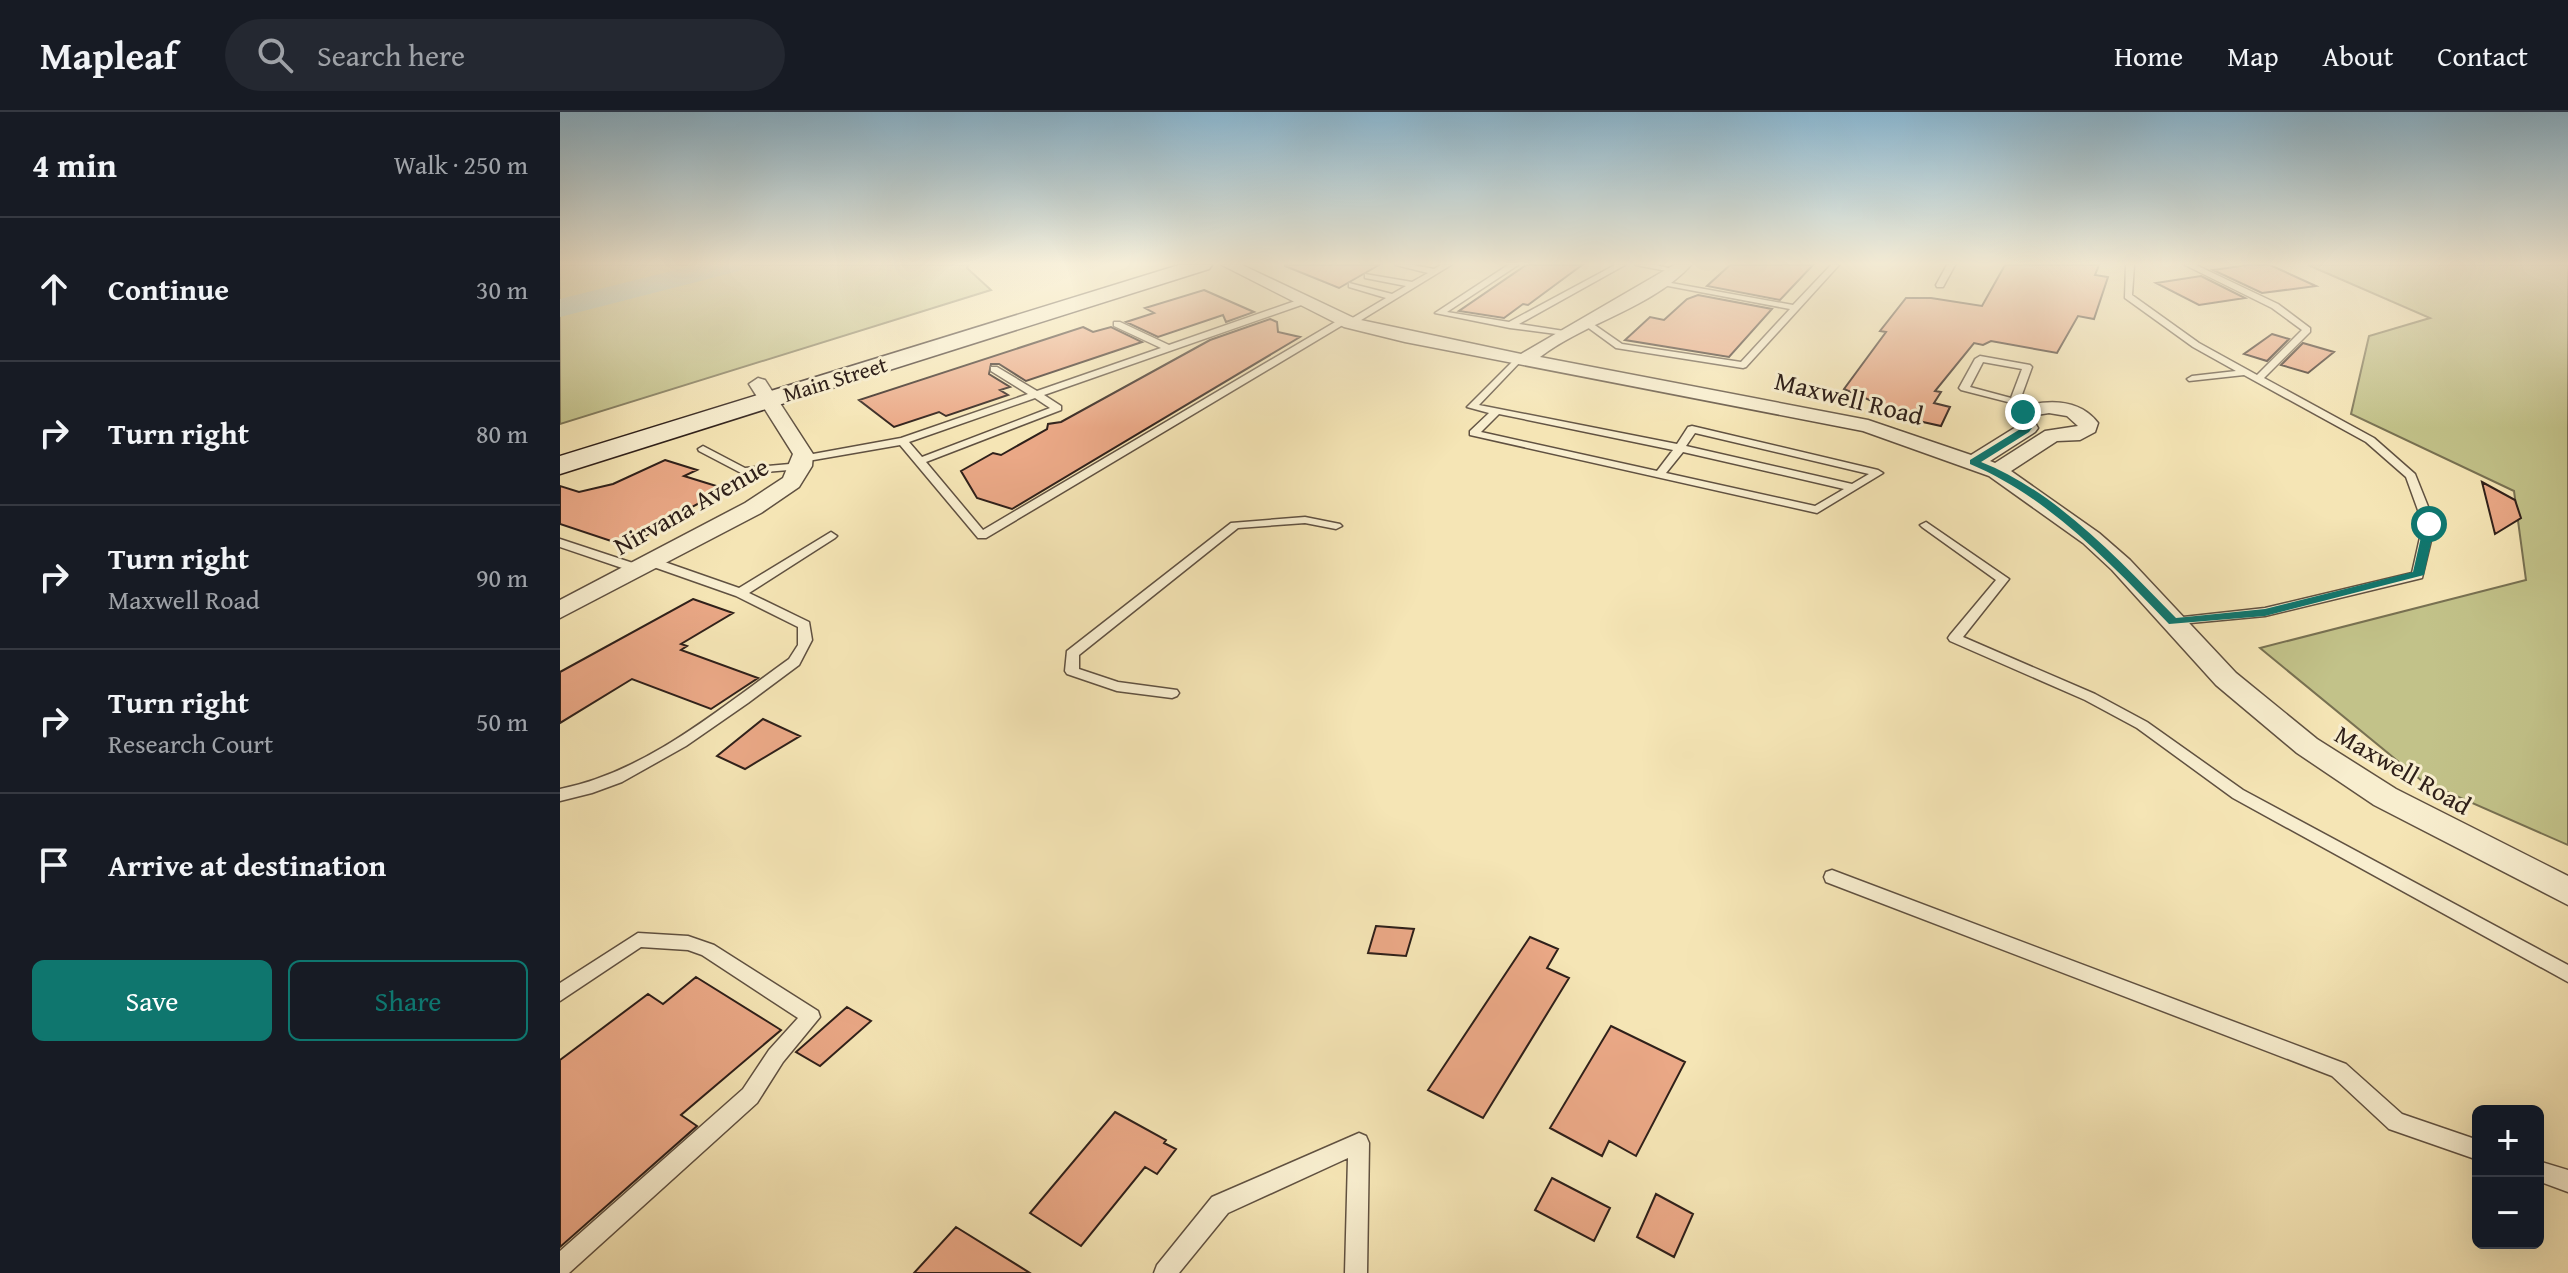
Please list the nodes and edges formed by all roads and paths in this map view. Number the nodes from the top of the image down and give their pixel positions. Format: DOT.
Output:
graph roads {
  1 [pos="987,319"];
  2 [pos="1015,319"];
  3 [pos="1251,319"];
  4 [pos="1341,319"];
  5 [pos="1352,319"];
  6 [pos="1476,319"];
  7 [pos="1521,319"];
  8 [pos="1587,319"];
  9 [pos="1785,319"];
  10 [pos="2160,319"];
  11 [pos="2293,319"];
  12 [pos="1583,321"];
  13 [pos="1347,322"];
  14 [pos="1117,324"];
  15 [pos="1510,325"];
  16 [pos="1561,333"];
  17 [pos="1168,348"];
  18 [pos="1522,358"];
  19 [pos="994,369"];
  20 [pos="2246,372"];
  21 [pos="2192,379"];
  22 [pos="2258,379"];
  23 [pos="763,392"];
  24 [pos="1037,394"];
  25 [pos="2015,400"];
  26 [pos="2036,408"];
  27 [pos="1497,411"];
  28 [pos="903,441"];
  29 [pos="560,445"];
  30 [pos="1680,448"];
  31 [pos="703,449"];
  32 [pos="920,461"];
  33 [pos="1974,462"];
  34 [pos="802,463"];
  35 [pos="560,465"];
  36 [pos="1997,471"];
  37 [pos="1659,475"];
  38 [pos="1854,488"];
  39 [pos="1926,525"];
  40 [pos="1336,526"];
  41 [pos="831,536"];
  42 [pos="560,543"];
  43 [pos="645,565"];
  44 [pos="740,593"];
  45 [pos="560,610"];
  46 [pos="2174,622"];
  47 [pos="1172,693"];
  48 [pos="560,795"];
  49 [pos="1832,877"];
  50 [pos="2568,892"];
  51 [pos="2568,974"];
  52 [pos="560,993"];
  53 [pos="2472,1148"];
  54 [pos="2544,1173"];
  55 [pos="2568,1181"];
  56 [pos="560,1266"];
  57 [pos="1165,1273"];
  58 [pos="1356,1273"];
  1 -- 23 [label="main road, Main Street"];
  2 -- 23 [label="main road, Main Street"];
  3 -- 17 [label="lane"];
  4 -- 13 [label="street, Maxwell Road"];
  5 -- 13 [label="lane"];
  6 -- 15 [label="lane"];
  7 -- 15 [label="lane"];
  8 -- 12 [label="street"];
  9 -- 12 [label="lane"];
  10 -- 20 [label="lane"];
  11 -- 22 [label="lane"];
  12 -- 16 [label="street"];
  13 -- 18 [label="street, Maxwell Road"];
  13 -- 32 [label="lane"];
  14 -- 17 [label="lane"];
  15 -- 16 [label="lane"];
  16 -- 18 [label="street"];
  17 -- 24 [label="lane"];
  18 -- 27 [label="lane"];
  18 -- 33 [label="street, Maxwell Road"];
  19 -- 24 [label="lane"];
  20 -- 21 [label="lane"];
  20 -- 22 [label="lane"];
  22 -- 46 [label="lane"];
  23 -- 29 [label="main road, Main Street"];
  23 -- 34 [label="street, Nirvana Avenue"];
  23 -- 35 [label="main road, Main Street"];
  24 -- 28 [label="lane"];
  24 -- 32 [label="lane"];
  25 -- 25 [label="lane"];
  25 -- 26 [label="lane"];
  26 -- 33 [label="street"];
  26 -- 36 [label="street"];
  27 -- 30 [label="lane"];
  27 -- 37 [label="lane"];
  28 -- 32 [label="lane"];
  28 -- 34 [label="lane"];
  30 -- 37 [label="lane"];
  30 -- 38 [label="lane"];
  30 -- 38 [label="lane"];
  31 -- 34 [label="lane"];
  33 -- 36 [label="street, Maxwell Road"];
  34 -- 43 [label="street, Nirvana Avenue"];
  36 -- 46 [label="street, Maxwell Road"];
  37 -- 38 [label="lane"];
  39 -- 51 [label="lane"];
  40 -- 47 [label="lane"];
  41 -- 44 [label="lane"];
  42 -- 43 [label="lane"];
  43 -- 44 [label="lane"];
  43 -- 45 [label="street, Nirvana Avenue"];
  44 -- 48 [label="lane"];
  46 -- 50 [label="street, Maxwell Road"];
  49 -- 53 [label="lane"];
  52 -- 56 [label="lane"];
  54 -- 55 [label="lane"];
  57 -- 58 [label="lane"];
}
